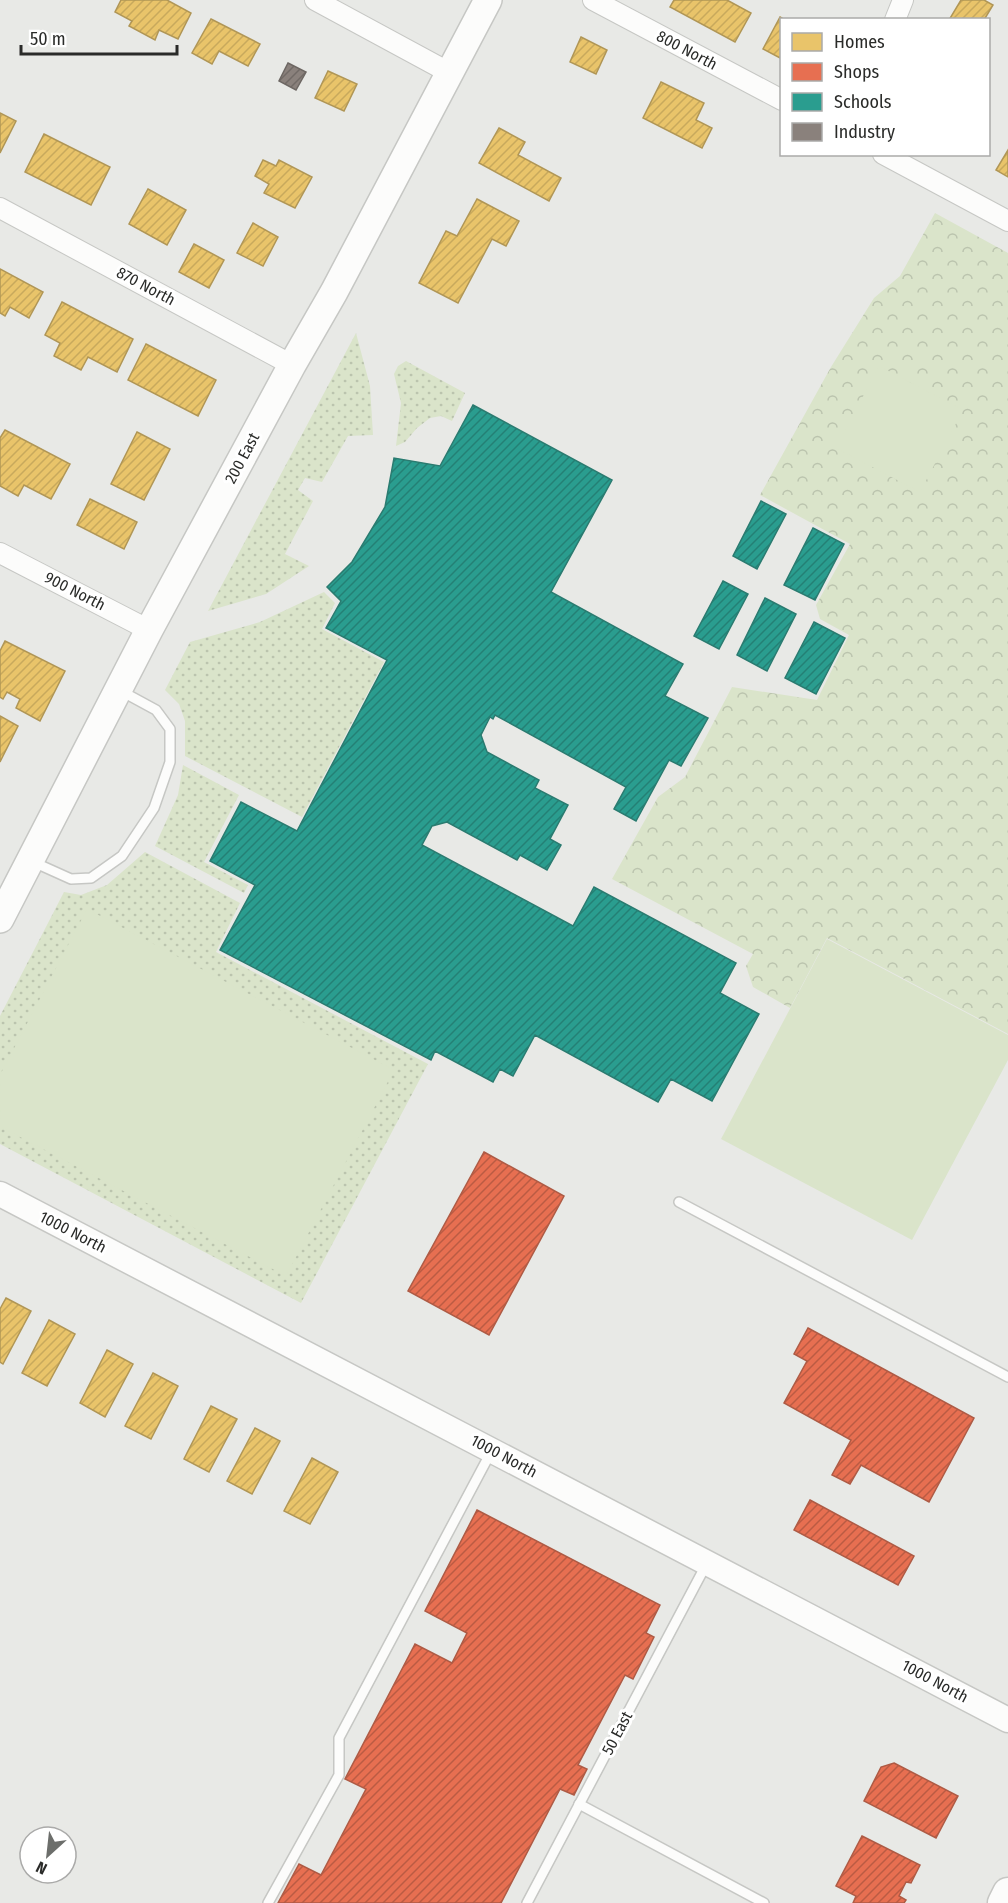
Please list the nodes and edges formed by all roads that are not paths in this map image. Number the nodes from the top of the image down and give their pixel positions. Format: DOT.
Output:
graph roads {
  1 [pos="315,0"];
  2 [pos="489,0"];
  3 [pos="593,0"];
  4 [pos="903,0"];
  5 [pos="896,18"];
  6 [pos="450,73"];
  7 [pos="780,99"];
  8 [pos="887,156"];
  9 [pos="0,208"];
  10 [pos="1008,221"];
  11 [pos="292,365"];
  12 [pos="0,553"];
  13 [pos="149,630"];
  14 [pos="119,690"];
  15 [pos="29,860"];
  16 [pos="0,919"];
  17 [pos="0,1194"];
  18 [pos="679,1202"];
  19 [pos="1008,1377"];
  20 [pos="492,1450"];
  21 [pos="707,1562"];
  22 [pos="1008,1720"];
  23 [pos="579,1804"];
  24 [pos="1008,1893"];
  25 [pos="268,1903"];
  26 [pos="527,1903"];
  27 [pos="764,1903"];
  28 [pos="1003,1903"];
  1 -- 6 [label="street"];
  2 -- 6 [label="main road, 200 East"];
  3 -- 7 [label="street, 800 North"];
  4 -- 5 [label="street"];
  6 -- 11 [label="main road, 200 East"];
  8 -- 10 [label="street"];
  9 -- 11 [label="street, 870 North"];
  11 -- 13 [label="main road, 200 East"];
  12 -- 13 [label="street, 900 North"];
  13 -- 14 [label="main road, 200 East"];
  14 -- 15 [label="main road, 200 East"];
  14 -- 15 [label="lane"];
  15 -- 16 [label="main road, 200 East"];
  17 -- 20 [label="street, 1000 North"];
  18 -- 19 [label="lane"];
  20 -- 21 [label="street, 1000 North"];
  20 -- 25 [label="lane"];
  21 -- 22 [label="street, 1000 North"];
  21 -- 23 [label="lane, 50 East"];
  23 -- 26 [label="lane, 50 East"];
  23 -- 27 [label="lane"];
  24 -- 28 [label="main road"];
}
